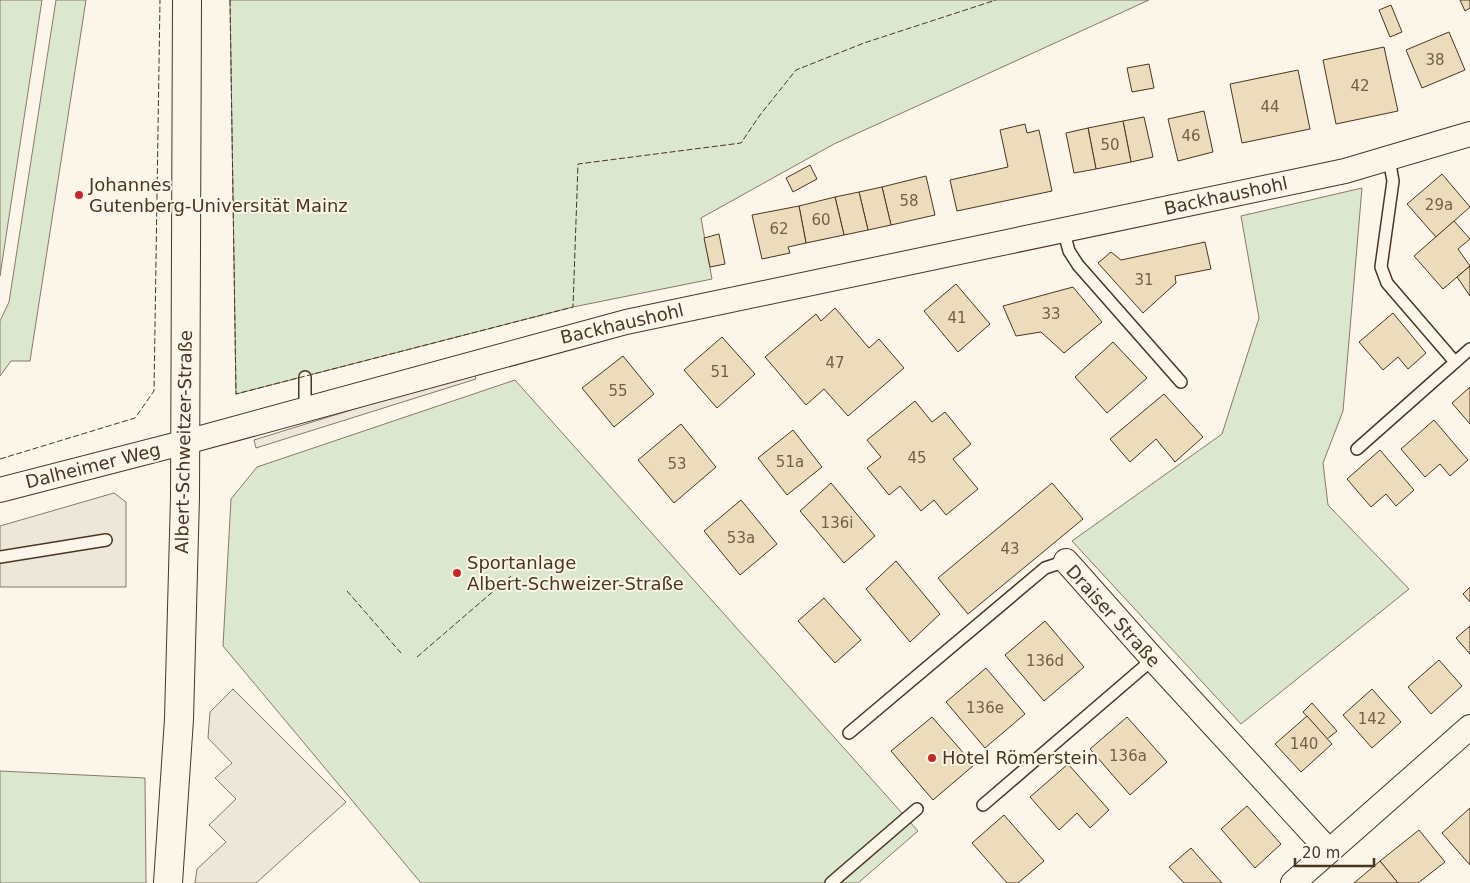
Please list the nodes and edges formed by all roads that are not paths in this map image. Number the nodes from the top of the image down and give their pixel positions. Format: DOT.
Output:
graph roads {
  1 [pos="188,0"];
  2 [pos="1470,134"];
  3 [pos="1389,159"];
  4 [pos="1063,229"];
  5 [pos="1470,349"];
  6 [pos="1455,362"];
  7 [pos="304,376"];
  8 [pos="1181,382"];
  9 [pos="306,409"];
  10 [pos="186,442"];
  11 [pos="1357,450"];
  12 [pos="0,490"];
  13 [pos="106,540"];
  14 [pos="0,557"];
  15 [pos="1066,560"];
  16 [pos="1153,659"];
  17 [pos="1470,727"];
  18 [pos="849,733"];
  19 [pos="983,805"];
  20 [pos="917,809"];
  21 [pos="1329,851"];
  22 [pos="1305,879"];
  23 [pos="168,883"];
  24 [pos="831,883"];
  1 -- 10 [label="street, Albert-Schweitzer-Straße"];
  2 -- 3 [label="street, Backhaushohl"];
  3 -- 4 [label="street, Backhaushohl"];
  3 -- 6 [label="lane"];
  4 -- 8 [label="lane"];
  4 -- 9 [label="street, Backhaushohl"];
  5 -- 6 [label="lane"];
  6 -- 11 [label="lane"];
  7 -- 9 [label="lane"];
  9 -- 10 [label="street, Backhaushohl"];
  10 -- 12 [label="street, Dalheimer Weg"];
  10 -- 23 [label="street, Albert-Schweitzer-Straße"];
  13 -- 14 [label="lane"];
  15 -- 16 [label="street, Draiser Straße"];
  15 -- 18 [label="lane, Draiser Straße"];
  16 -- 19 [label="lane"];
  16 -- 21 [label="street, Draiser Straße"];
  17 -- 21 [label="street"];
  20 -- 24 [label="lane"];
  21 -- 22 [label="street"];
}
